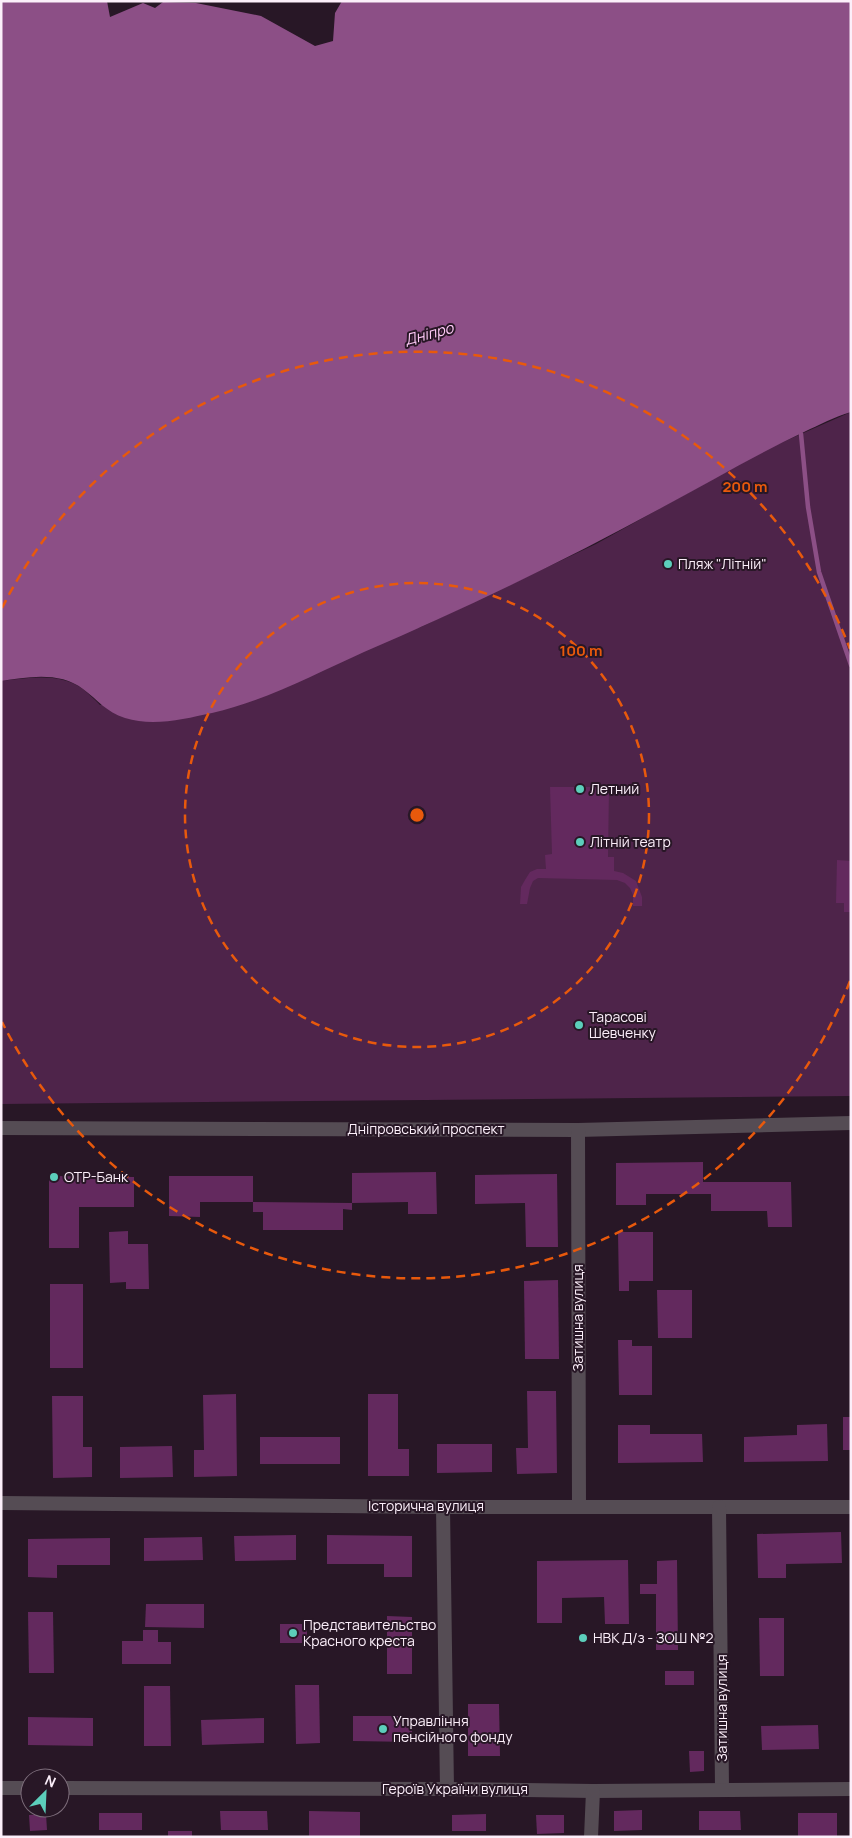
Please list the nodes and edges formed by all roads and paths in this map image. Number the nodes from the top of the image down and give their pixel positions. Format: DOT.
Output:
graph roads {
  1 [pos="851,1123"];
  2 [pos="1,1128"];
  3 [pos="578,1130"];
  4 [pos="1,1503"];
  5 [pos="579,1506"];
  6 [pos="443,1507"];
  7 [pos="719,1507"];
  8 [pos="851,1507"];
  9 [pos="1,1788"];
  10 [pos="20,1788"];
  11 [pos="70,1788"];
  12 [pos="722,1788"];
  13 [pos="851,1788"];
  14 [pos="447,1789"];
  15 [pos="593,1791"];
  16 [pos="592,1837"];
  1 -- 3 [label="street, Дніпровський проспект"];
  2 -- 3 [label="street, Дніпровський проспект"];
  3 -- 5 [label="street, Затишна вулиця"];
  4 -- 6 [label="street, Історична вулиця"];
  5 -- 6 [label="street, Історична вулиця"];
  5 -- 7 [label="street, Історична вулиця"];
  6 -- 14 [label="street"];
  7 -- 8 [label="street, Історична вулиця"];
  7 -- 12 [label="street, Затишна вулиця"];
  9 -- 10 [label="street"];
  11 -- 14 [label="street, Героїв України вулиця"];
  12 -- 13 [label="street, Героїв України вулиця"];
  12 -- 15 [label="street, Героїв України вулиця"];
  14 -- 15 [label="street, Героїв України вулиця"];
  15 -- 16 [label="street"];
}
